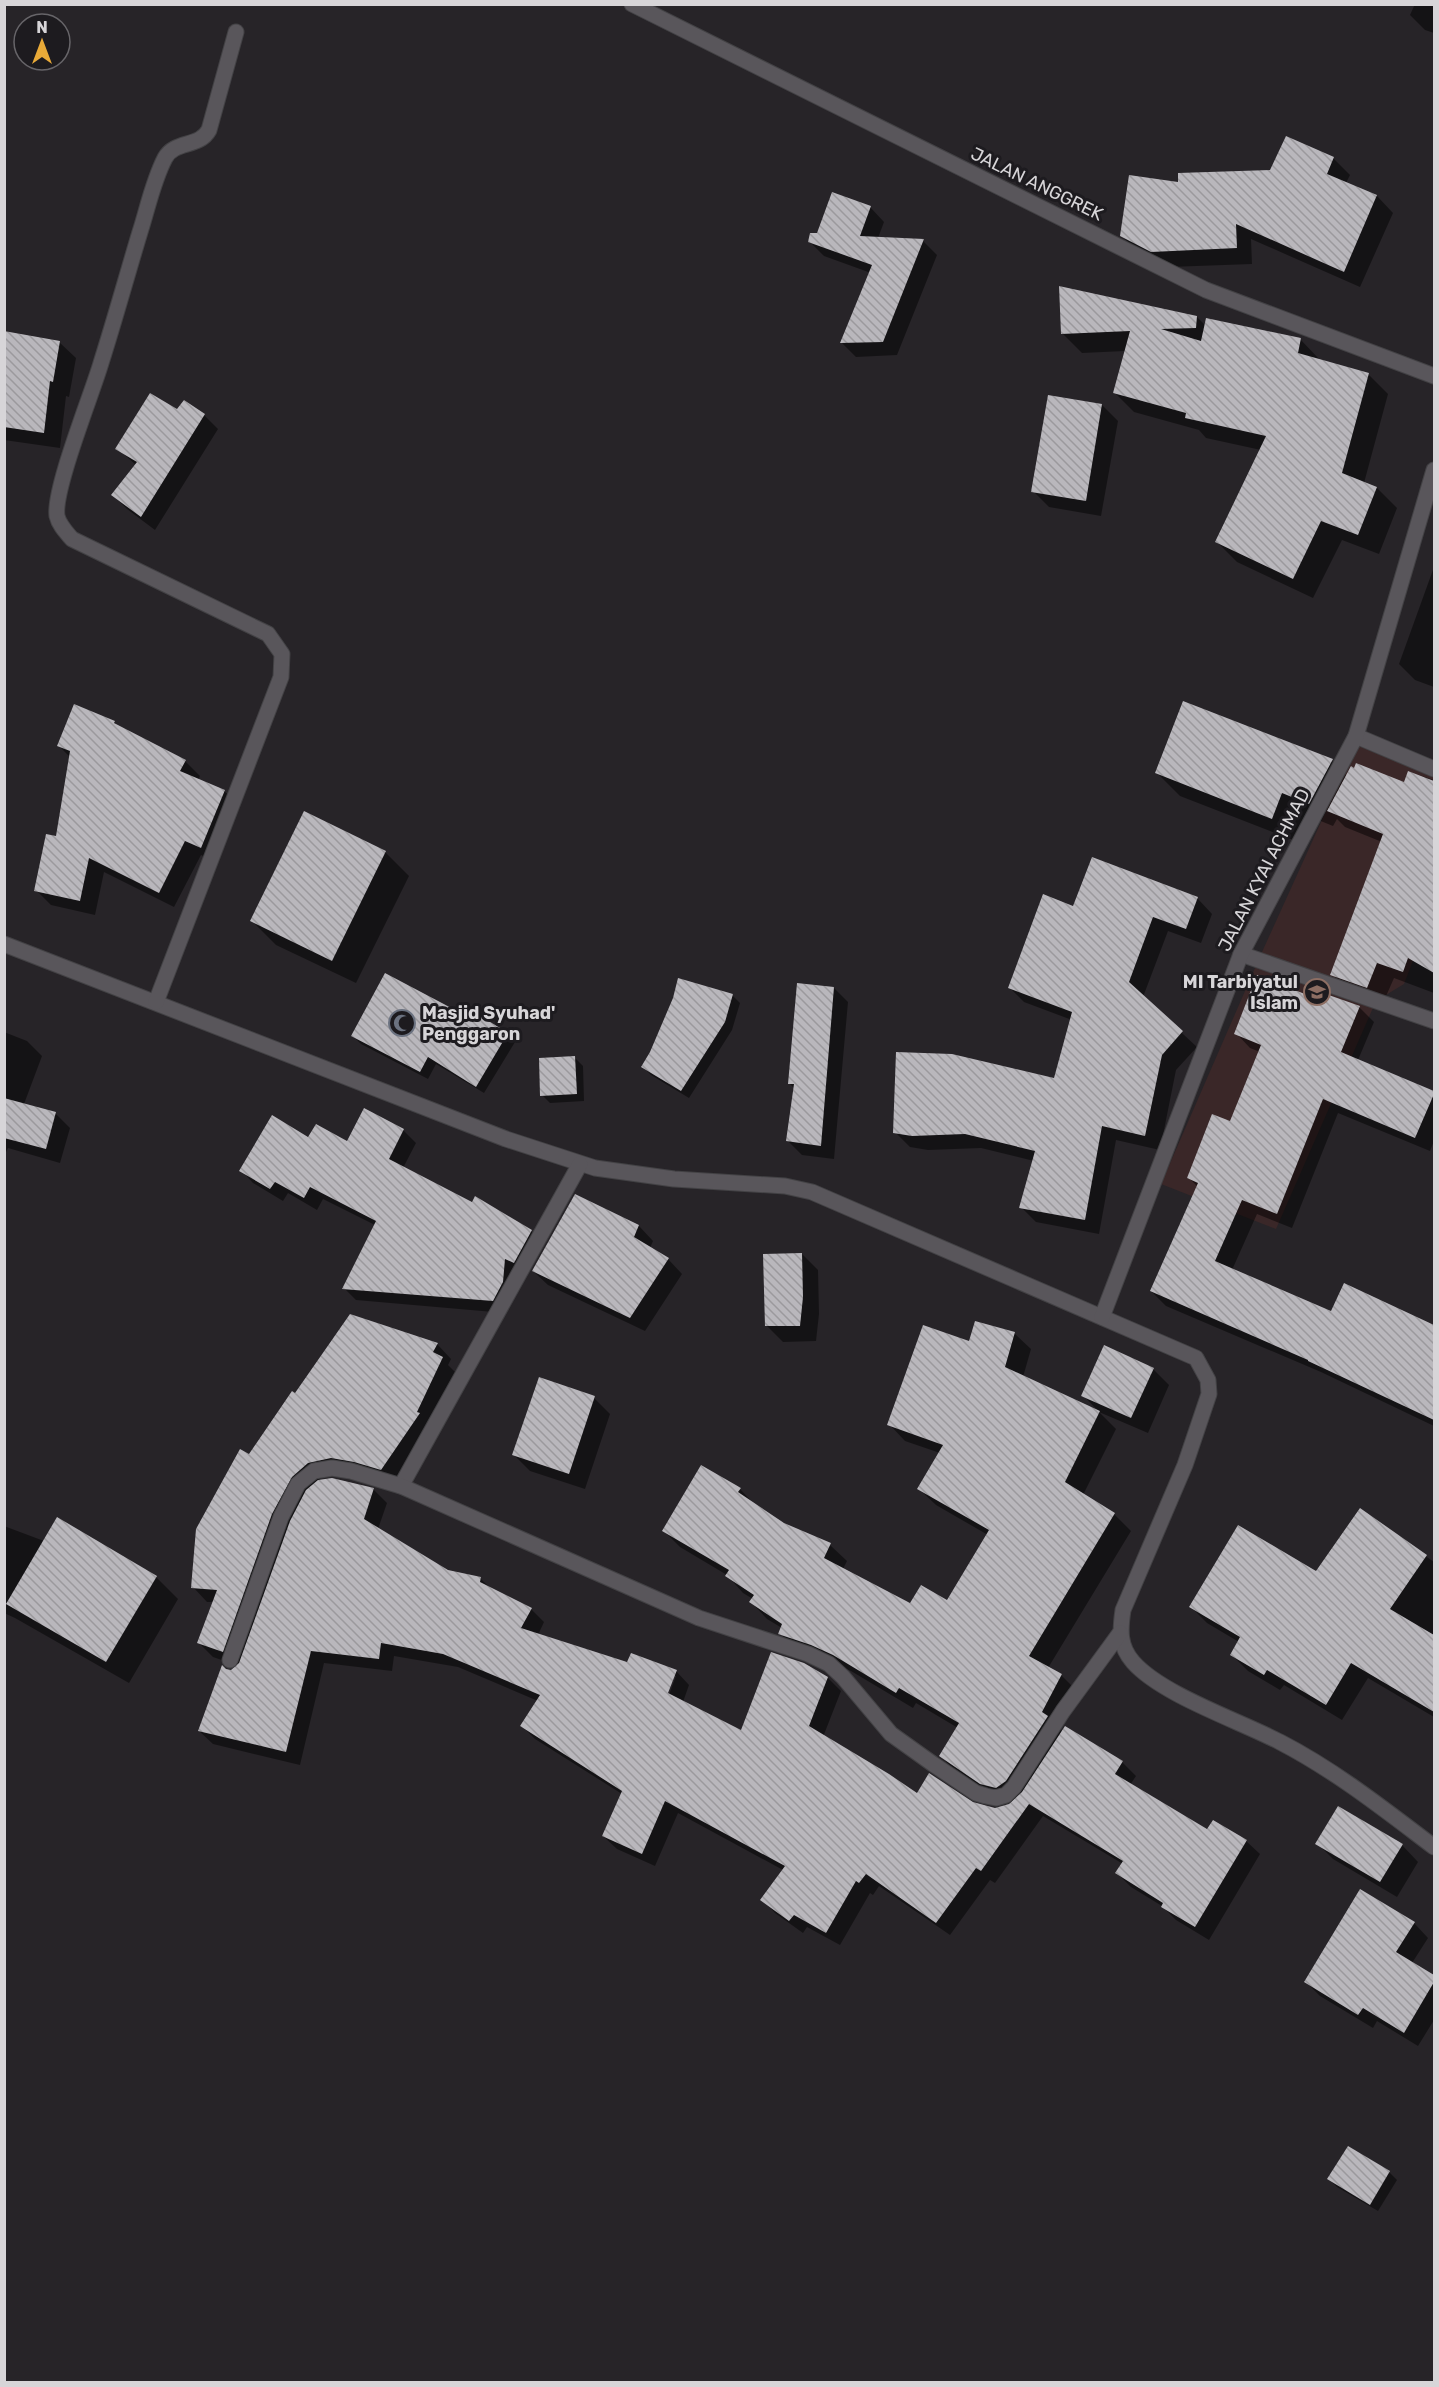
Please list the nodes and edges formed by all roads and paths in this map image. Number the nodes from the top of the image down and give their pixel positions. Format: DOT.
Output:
graph roads {
  1 [pos="632,4"];
  2 [pos="236,32"];
  3 [pos="1434,376"];
  4 [pos="1434,470"];
  5 [pos="1356,736"];
  6 [pos="1434,769"];
  7 [pos="4,944"];
  8 [pos="1241,954"];
  9 [pos="156,1002"];
  10 [pos="1434,1021"];
  11 [pos="580,1164"];
  12 [pos="1102,1317"];
  13 [pos="401,1486"];
  14 [pos="1120,1633"];
  15 [pos="230,1660"];
  16 [pos="1434,1847"];
  1 -- 3 [label="street, JALAN ANGGREK"];
  2 -- 9 [label="street"];
  4 -- 5 [label="street, JALAN KYAI ACHMAD"];
  5 -- 6 [label="street"];
  5 -- 8 [label="street, JALAN KYAI ACHMAD"];
  7 -- 9 [label="street"];
  8 -- 10 [label="street"];
  8 -- 12 [label="street, JALAN KYAI ACHMAD"];
  9 -- 11 [label="street"];
  11 -- 12 [label="street"];
  11 -- 13 [label="street"];
  12 -- 14 [label="street"];
  13 -- 14 [label="street"];
  13 -- 15 [label="street"];
  14 -- 16 [label="street"];
}
